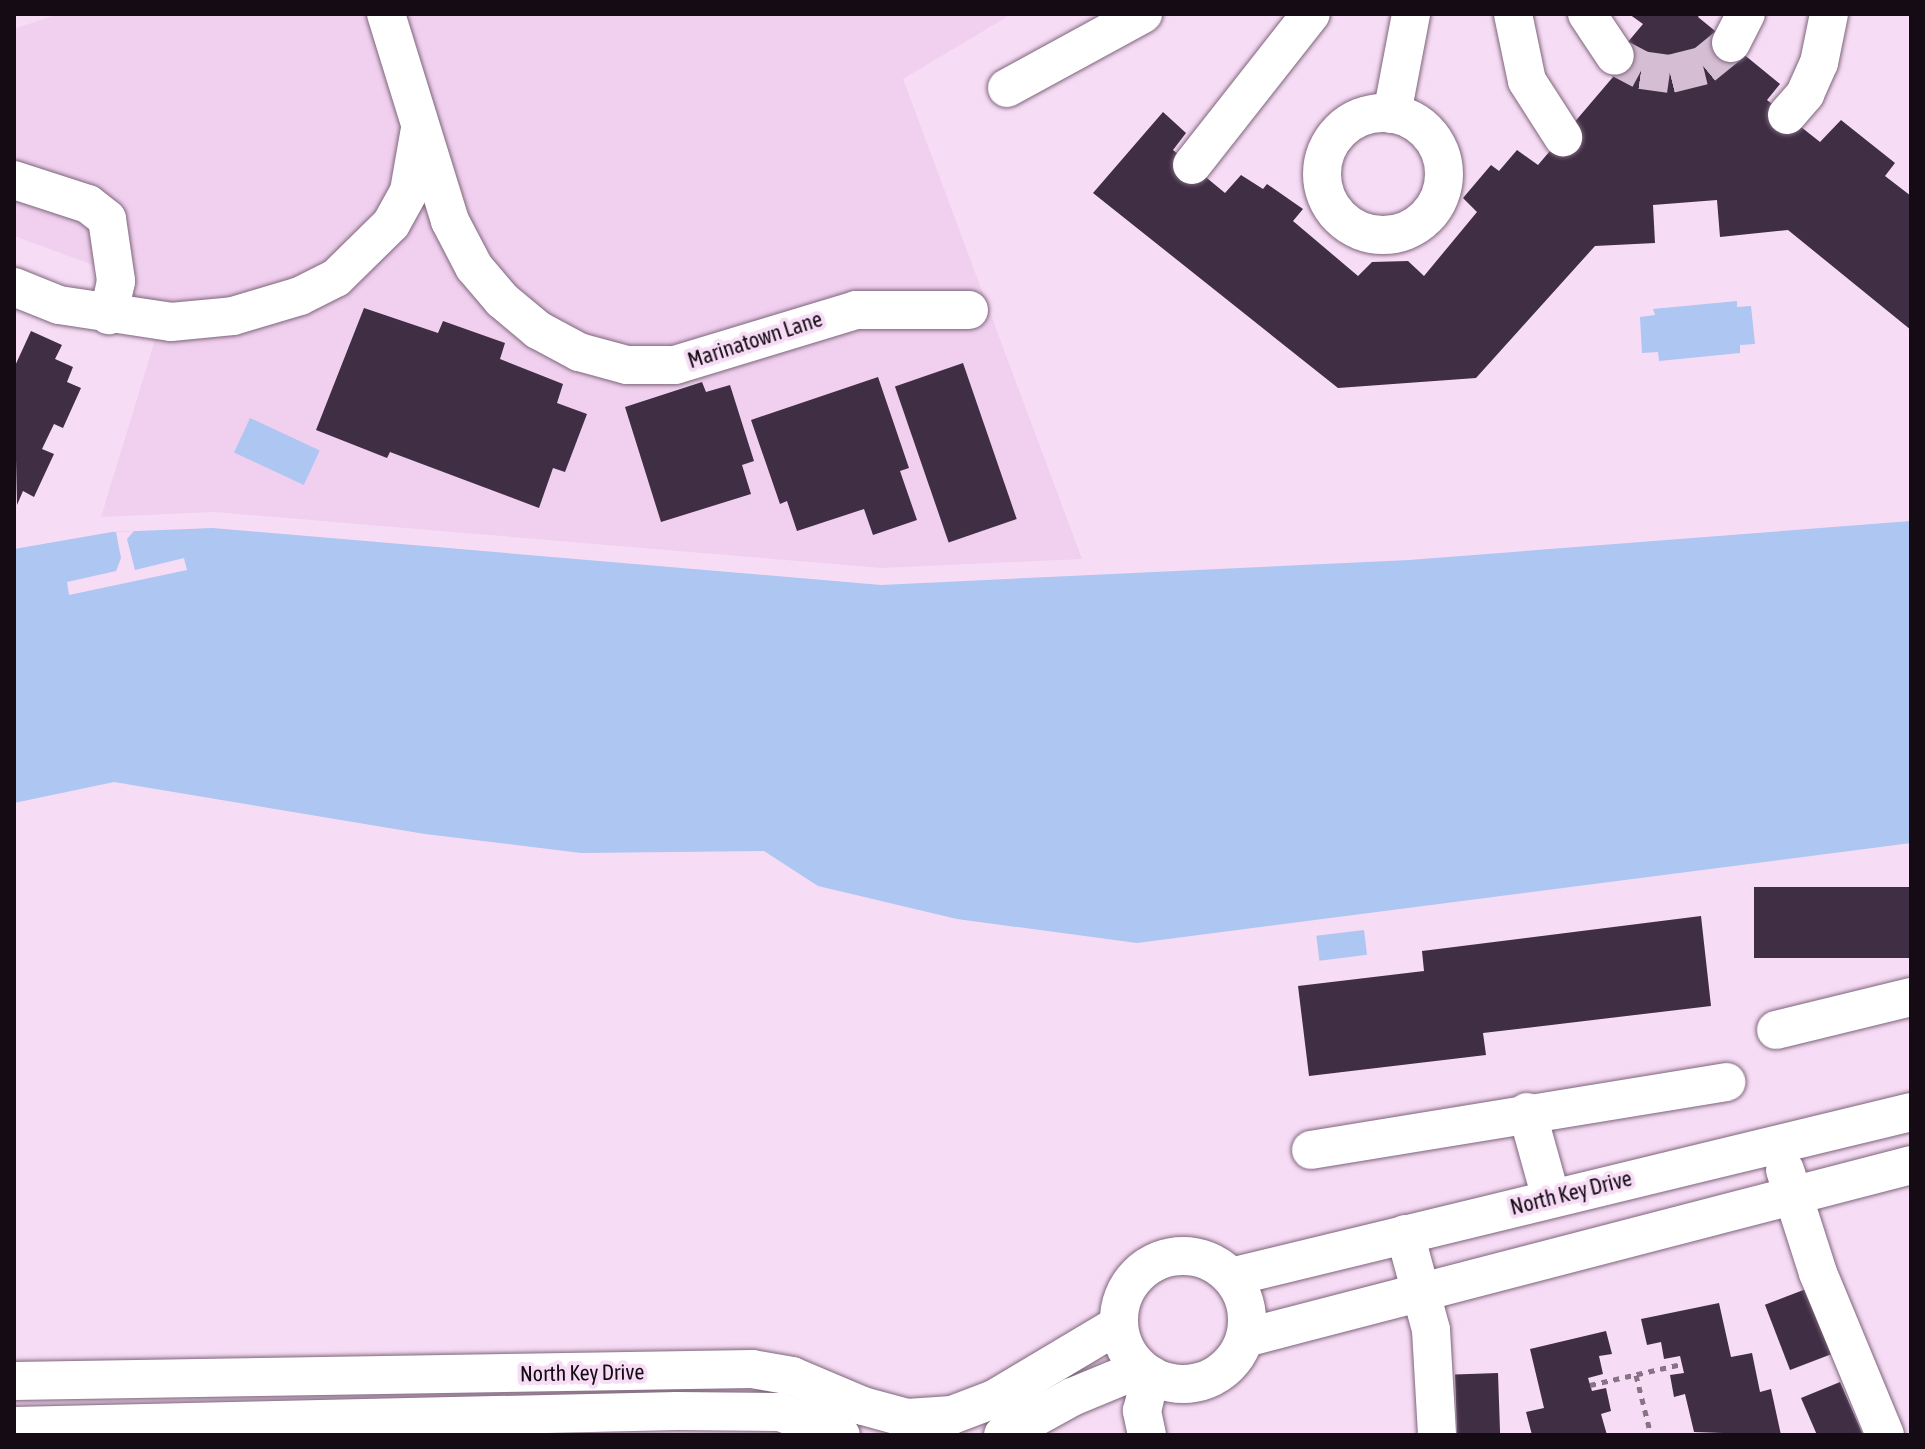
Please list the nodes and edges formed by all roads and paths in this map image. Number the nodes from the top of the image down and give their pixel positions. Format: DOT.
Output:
graph roads {
  1 [pos="386,14"];
  2 [pos="1143,14"];
  3 [pos="1311,14"];
  4 [pos="1411,14"];
  5 [pos="1513,14"];
  6 [pos="1587,14"];
  7 [pos="1829,14"];
  8 [pos="1615,56"];
  9 [pos="1007,88"];
  10 [pos="1392,114"];
  11 [pos="1787,115"];
  12 [pos="420,119"];
  13 [pos="1563,137"];
  14 [pos="1192,165"];
  15 [pos="14,180"];
  16 [pos="391,224"];
  17 [pos="454,228"];
  18 [pos="14,287"];
  19 [pos="969,310"];
  20 [pos="109,315"];
  21 [pos="1911,997"];
  22 [pos="1776,1030"];
  23 [pos="1726,1082"];
  24 [pos="1527,1112"];
  25 [pos="1911,1112"];
  26 [pos="1777,1145"];
  27 [pos="1311,1150"];
  28 [pos="1911,1165"];
  29 [pos="1792,1192"];
  30 [pos="1551,1198"];
  31 [pos="1405,1234"];
  32 [pos="1231,1277"];
  33 [pos="1422,1289"];
  34 [pos="1118,1325"];
  35 [pos="1245,1338"];
  36 [pos="1682,1364"];
  37 [pos="674,1371"];
  38 [pos="1146,1372"];
  39 [pos="1636,1375"];
  40 [pos="285,1380"];
  41 [pos="14,1381"];
  42 [pos="1590,1385"];
  43 [pos="514,1407"];
  44 [pos="678,1423"];
  45 [pos="14,1426"];
  46 [pos="292,1428"];
  47 [pos="841,1435"];
  48 [pos="1003,1435"];
  49 [pos="1147,1435"];
  50 [pos="1437,1435"];
  51 [pos="1651,1435"];
  52 [pos="1885,1435"];
  1 -- 12 [label="street, Marinatown Lane"];
  2 -- 9 [label="street"];
  3 -- 14 [label="street"];
  4 -- 10 [label="street"];
  5 -- 13 [label="street"];
  6 -- 8 [label="street"];
  7 -- 11 [label="street"];
  12 -- 16 [label="street"];
  12 -- 17 [label="street, Marinatown Lane"];
  15 -- 20 [label="street"];
  16 -- 17 [label="street"];
  16 -- 20 [label="street"];
  17 -- 19 [label="street, Marinatown Lane"];
  18 -- 20 [label="street"];
  21 -- 22 [label="street"];
  23 -- 24 [label="street"];
  24 -- 27 [label="street"];
  24 -- 30 [label="street"];
  25 -- 26 [label="street, North Key Drive"];
  26 -- 29 [label="street"];
  26 -- 30 [label="street, North Key Drive"];
  28 -- 29 [label="street"];
  29 -- 33 [label="street"];
  29 -- 52 [label="street"];
  30 -- 31 [label="street, North Key Drive"];
  31 -- 32 [label="street, North Key Drive"];
  31 -- 33 [label="street"];
  32 -- 34 [label="street"];
  32 -- 35 [label="street"];
  33 -- 35 [label="street"];
  33 -- 50 [label="street"];
  34 -- 37 [label="street, North Key Drive"];
  34 -- 38 [label="street"];
  35 -- 38 [label="street"];
  36 -- 39 [label="path"];
  37 -- 43 [label="street, North Key Drive"];
  37 -- 44 [label="street"];
  38 -- 48 [label="street"];
  38 -- 49 [label="street"];
  39 -- 42 [label="path"];
  39 -- 51 [label="path"];
  40 -- 41 [label="street, North Key Drive"];
  40 -- 43 [label="street, North Key Drive"];
  40 -- 46 [label="street"];
  43 -- 44 [label="street, North Key Drive"];
  43 -- 46 [label="street, North Key Drive"];
  44 -- 47 [label="street, North Key Drive"];
  45 -- 46 [label="street, North Key Drive"];
}
